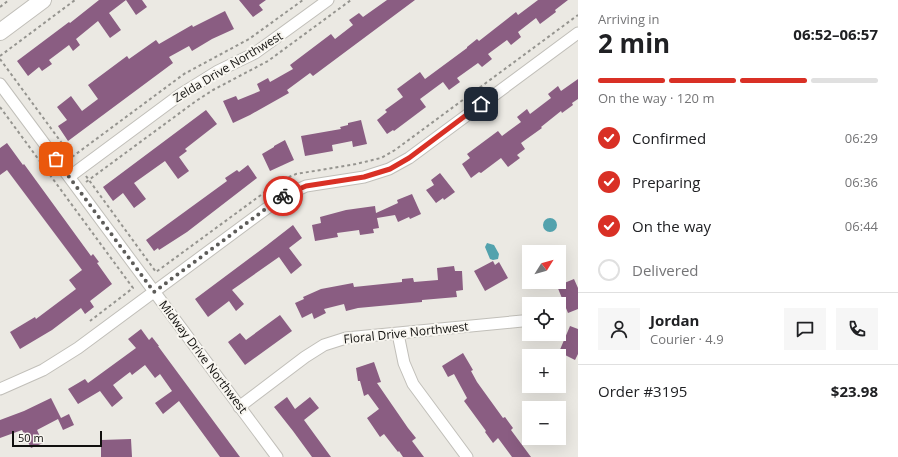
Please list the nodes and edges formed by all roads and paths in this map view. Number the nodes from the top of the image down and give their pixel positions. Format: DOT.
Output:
graph roads {
  1 [pos="9,0"];
  2 [pos="43,0"];
  3 [pos="75,0"];
  4 [pos="328,0"];
  5 [pos="351,0"];
  6 [pos="0,7"];
  7 [pos="578,15"];
  8 [pos="0,32"];
  9 [pos="578,33"];
  10 [pos="0,56"];
  11 [pos="0,59"];
  12 [pos="0,84"];
  13 [pos="0,107"];
  14 [pos="75,162"];
  15 [pos="85,175"];
  16 [pos="69,177"];
  17 [pos="89,180"];
  18 [pos="154,292"];
  19 [pos="90,321"];
  20 [pos="522,321"];
  21 [pos="398,334"];
  22 [pos="0,389"];
  23 [pos="239,407"];
  24 [pos="277,457"];
  25 [pos="467,457"];
  1 -- 6 [label="path"];
  2 -- 8 [label="street"];
  3 -- 10 [label="path"];
  4 -- 16 [label="street, Zelda Drive Northwest"];
  5 -- 17 [label="path"];
  7 -- 17 [label="path"];
  9 -- 18 [label="street"];
  11 -- 14 [label="path"];
  12 -- 16 [label="street, Midway Drive Northwest"];
  13 -- 19 [label="path"];
  15 -- 17 [label="path"];
  16 -- 18 [label="street, Midway Drive Northwest"];
  18 -- 22 [label="street"];
  18 -- 23 [label="street, Midway Drive Northwest"];
  20 -- 21 [label="street, Floral Drive Northwest"];
  21 -- 23 [label="street, Floral Drive Northwest"];
  21 -- 25 [label="street"];
  23 -- 24 [label="street, Midway Drive Northwest"];
}
